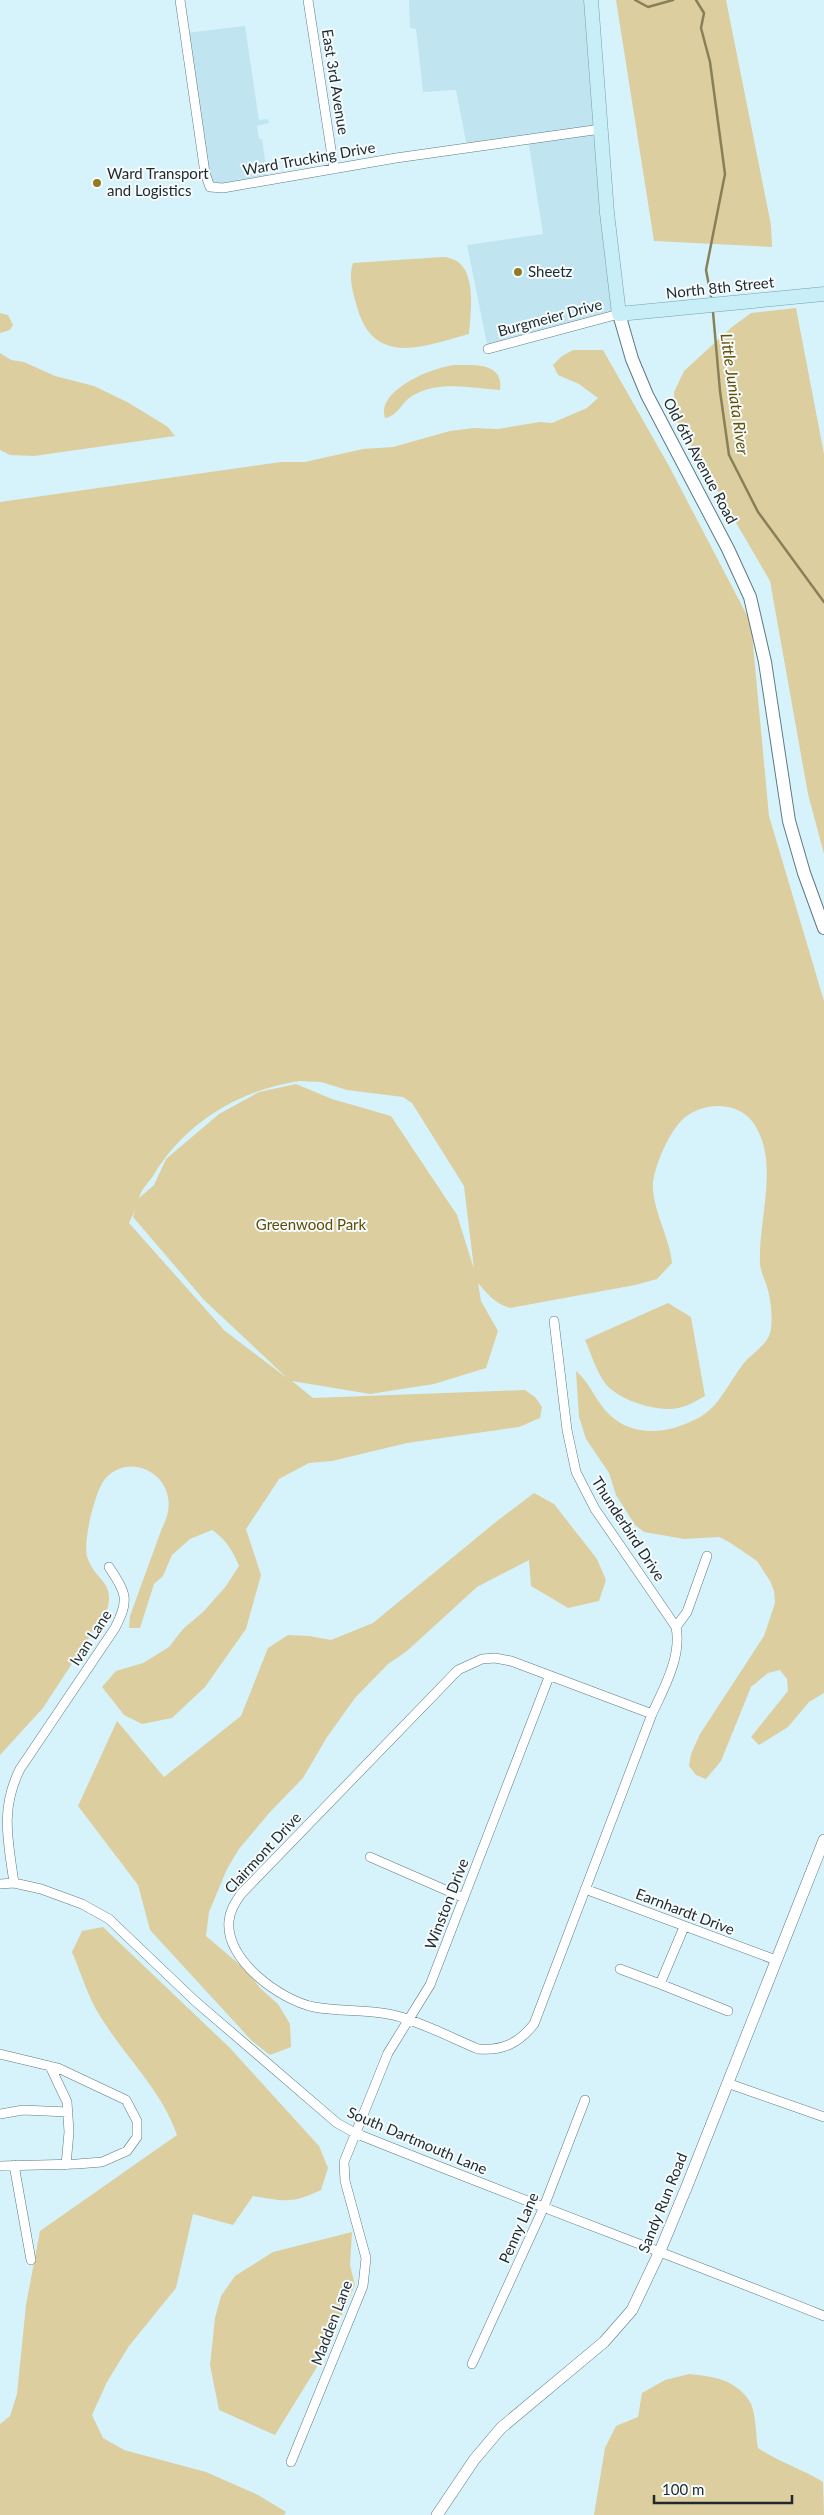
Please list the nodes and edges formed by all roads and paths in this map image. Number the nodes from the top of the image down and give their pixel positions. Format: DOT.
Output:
graph roads {
  1 [pos="180,0"];
  2 [pos="308,0"];
  3 [pos="591,0"];
  4 [pos="601,129"];
  5 [pos="334,169"];
  6 [pos="824,294"];
  7 [pos="619,314"];
  8 [pos="488,349"];
  9 [pos="824,928"];
  10 [pos="554,1322"];
  11 [pos="707,1556"];
  12 [pos="109,1567"];
  13 [pos="676,1627"];
  14 [pos="549,1677"];
  15 [pos="652,1714"];
  16 [pos="824,1840"];
  17 [pos="370,1857"];
  18 [pos="14,1883"];
  19 [pos="0,1884"];
  20 [pos="585,1888"];
  21 [pos="464,1898"];
  22 [pos="684,1927"];
  23 [pos="776,1960"];
  24 [pos="620,1969"];
  25 [pos="660,1984"];
  26 [pos="728,2011"];
  27 [pos="407,2020"];
  28 [pos="0,2054"];
  29 [pos="50,2066"];
  30 [pos="727,2083"];
  31 [pos="585,2100"];
  32 [pos="68,2112"];
  33 [pos="0,2114"];
  34 [pos="824,2117"];
  35 [pos="355,2133"];
  36 [pos="14,2165"];
  37 [pos="66,2165"];
  38 [pos="0,2166"];
  39 [pos="543,2209"];
  40 [pos="660,2251"];
  41 [pos="31,2260"];
  42 [pos="824,2316"];
  43 [pos="472,2364"];
  44 [pos="291,2462"];
  45 [pos="438,2515"];
  1 -- 5 [label="street, Ward Trucking Drive"];
  2 -- 5 [label="street, East 3rd Avenue"];
  3 -- 4 [label="main road, Old 6th Avenue Road"];
  4 -- 5 [label="street, Ward Trucking Drive"];
  4 -- 7 [label="main road, Old 6th Avenue Road"];
  6 -- 7 [label="main road, North 8th Street"];
  7 -- 8 [label="street, Burgmeier Drive"];
  7 -- 9 [label="main road, Old 6th Avenue Road"];
  10 -- 13 [label="street, Thunderbird Drive"];
  11 -- 13 [label="street"];
  12 -- 18 [label="street, Ivan Lane"];
  13 -- 15 [label="street, Clairmont Drive"];
  14 -- 15 [label="street, Clairmont Drive"];
  14 -- 21 [label="street, Winston Drive"];
  14 -- 27 [label="street, Clairmont Drive"];
  15 -- 20 [label="street, Clairmont Drive"];
  16 -- 23 [label="street, Sandy Run Road"];
  17 -- 21 [label="street"];
  18 -- 19 [label="street, South Dartmouth Lane"];
  18 -- 35 [label="street, South Dartmouth Lane"];
  20 -- 22 [label="street, Earnhardt Drive"];
  20 -- 27 [label="street, Clairmont Drive"];
  21 -- 27 [label="street, Winston Drive"];
  22 -- 23 [label="street, Earnhardt Drive"];
  22 -- 25 [label="street"];
  23 -- 30 [label="street, Sandy Run Road"];
  24 -- 25 [label="street"];
  25 -- 26 [label="street"];
  27 -- 35 [label="street, Winston Drive"];
  28 -- 29 [label="street"];
  29 -- 32 [label="street"];
  29 -- 37 [label="street"];
  30 -- 34 [label="street"];
  30 -- 40 [label="street, Sandy Run Road"];
  31 -- 39 [label="street, Penny Lane"];
  32 -- 33 [label="street"];
  32 -- 37 [label="street"];
  35 -- 39 [label="street, South Dartmouth Lane"];
  35 -- 44 [label="street, Madden Lane"];
  36 -- 37 [label="street"];
  36 -- 38 [label="street"];
  36 -- 41 [label="street"];
  39 -- 40 [label="street, South Dartmouth Lane"];
  39 -- 43 [label="street, Penny Lane"];
  40 -- 42 [label="street, South Dartmouth Lane"];
  40 -- 45 [label="street, Sandy Run Road"];
}
